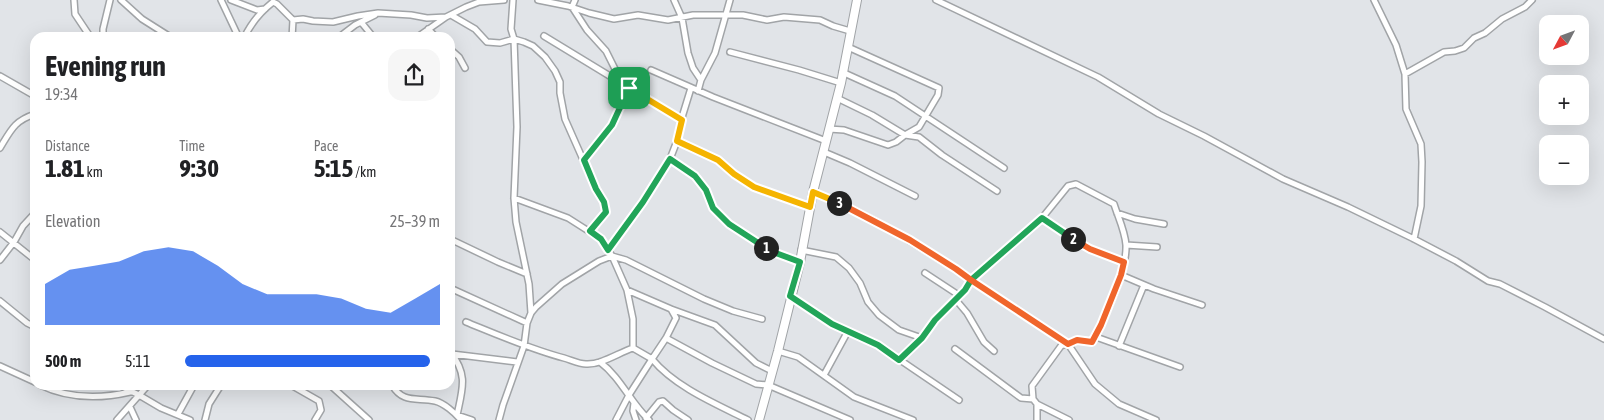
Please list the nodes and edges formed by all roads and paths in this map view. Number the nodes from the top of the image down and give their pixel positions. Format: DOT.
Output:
graph roads {
  1 [pos="74,0"];
  2 [pos="110,0"];
  3 [pos="120,0"];
  4 [pos="221,0"];
  5 [pos="231,0"];
  6 [pos="504,0"];
  7 [pos="513,0"];
  8 [pos="538,0"];
  9 [pos="575,0"];
  10 [pos="675,0"];
  11 [pos="730,0"];
  12 [pos="856,0"];
  13 [pos="936,0"];
  14 [pos="1374,0"];
  15 [pos="1532,0"];
  16 [pos="273,1"];
  17 [pos="572,7"];
  18 [pos="265,9"];
  19 [pos="378,13"];
  20 [pos="449,16"];
  21 [pos="726,16"];
  22 [pos="682,18"];
  23 [pos="293,20"];
  24 [pos="361,22"];
  25 [pos="428,30"];
  26 [pos="850,31"];
  27 [pos="87,32"];
  28 [pos="103,32"];
  29 [pos="163,32"];
  30 [pos="236,32"];
  31 [pos="247,32"];
  32 [pos="292,32"];
  33 [pos="345,32"];
  34 [pos="369,32"];
  35 [pos="425,32"];
  36 [pos="430,32"];
  37 [pos="544,36"];
  38 [pos="514,39"];
  39 [pos="848,47"];
  40 [pos="730,52"];
  41 [pos="455,53"];
  42 [pos="465,68"];
  43 [pos="651,70"];
  44 [pos="842,72"];
  45 [pos="1405,74"];
  46 [pos="0,76"];
  47 [pos="701,80"];
  48 [pos="623,83"];
  49 [pos="841,83"];
  50 [pos="629,88"];
  51 [pos="691,88"];
  52 [pos="698,91"];
  53 [pos="30,92"];
  54 [pos="837,98"];
  55 [pos="30,116"];
  56 [pos="925,117"];
  57 [pos="682,120"];
  58 [pos="828,128"];
  59 [pos="905,135"];
  60 [pos="677,141"];
  61 [pos="826,141"];
  62 [pos="0,148"];
  63 [pos="824,152"];
  64 [pos="670,159"];
  65 [pos="584,160"];
  66 [pos="1004,168"];
  67 [pos="997,191"];
  68 [pos="813,192"];
  69 [pos="915,196"];
  70 [pos="514,198"];
  71 [pos="810,207"];
  72 [pos="1117,212"];
  73 [pos="30,218"];
  74 [pos="1042,218"];
  75 [pos="1164,224"];
  76 [pos="590,231"];
  77 [pos="0,232"];
  78 [pos="1414,239"];
  79 [pos="455,241"];
  80 [pos="14,242"];
  81 [pos="1126,245"];
  82 [pos="1157,248"];
  83 [pos="608,250"];
  84 [pos="802,250"];
  85 [pos="30,256"];
  86 [pos="612,256"];
  87 [pos="0,260"];
  88 [pos="800,262"];
  89 [pos="1124,262"];
  90 [pos="925,273"];
  91 [pos="527,274"];
  92 [pos="1121,275"];
  93 [pos="971,280"];
  94 [pos="1144,285"];
  95 [pos="455,290"];
  96 [pos="627,290"];
  97 [pos="790,296"];
  98 [pos="958,298"];
  99 [pos="0,301"];
  100 [pos="1202,304"];
  101 [pos="672,309"];
  102 [pos="531,313"];
  103 [pos="762,319"];
  104 [pos="466,322"];
  105 [pos="527,323"];
  106 [pos="30,324"];
  107 [pos="848,331"];
  108 [pos="1096,337"];
  109 [pos="666,338"];
  110 [pos="922,338"];
  111 [pos="1604,339"];
  112 [pos="1068,344"];
  113 [pos="524,346"];
  114 [pos="1119,346"];
  115 [pos="633,348"];
  116 [pos="955,349"];
  117 [pos="778,351"];
  118 [pos="994,351"];
  119 [pos="455,353"];
  120 [pos="455,357"];
  121 [pos="652,360"];
  122 [pos="899,360"];
  123 [pos="517,362"];
  124 [pos="600,362"];
  125 [pos="0,366"];
  126 [pos="1180,367"];
  127 [pos="772,371"];
  128 [pos="824,375"];
  129 [pos="30,380"];
  130 [pos="768,385"];
  131 [pos="54,390"];
  132 [pos="127,390"];
  133 [pos="144,390"];
  134 [pos="191,390"];
  135 [pos="218,390"];
  136 [pos="300,390"];
  137 [pos="336,390"];
  138 [pos="395,390"];
  139 [pos="130,392"];
  140 [pos="139,395"];
  141 [pos="629,396"];
  142 [pos="959,400"];
  143 [pos="1035,402"];
  144 [pos="634,403"];
  145 [pos="130,406"];
  146 [pos="178,414"];
  147 [pos="456,415"];
  148 [pos="647,419"];
  149 [pos="117,420"];
  150 [pos="136,420"];
  151 [pos="190,420"];
  152 [pos="205,420"];
  153 [pos="315,420"];
  154 [pos="369,420"];
  155 [pos="461,420"];
  156 [pos="472,420"];
  157 [pos="499,420"];
  158 [pos="616,420"];
  159 [pos="636,420"];
  160 [pos="688,420"];
  161 [pos="748,420"];
  162 [pos="759,420"];
  163 [pos="850,420"];
  164 [pos="913,420"];
  165 [pos="1037,420"];
  166 [pos="1069,420"];
  167 [pos="1156,420"];
  1 -- 27 [label="street"];
  2 -- 28 [label="street"];
  3 -- 29 [label="street"];
  4 -- 30 [label="street"];
  5 -- 18 [label="street"];
  6 -- 20 [label="street"];
  7 -- 38 [label="street"];
  8 -- 17 [label="street"];
  9 -- 17 [label="street"];
  10 -- 22 [label="street"];
  11 -- 21 [label="street"];
  12 -- 26 [label="street"];
  13 -- 78 [label="street"];
  14 -- 45 [label="street"];
  15 -- 45 [label="street"];
  16 -- 18 [label="street"];
  16 -- 23 [label="street"];
  17 -- 22 [label="street"];
  17 -- 48 [label="street"];
  18 -- 31 [label="street"];
  19 -- 20 [label="street"];
  19 -- 23 [label="street"];
  19 -- 24 [label="street"];
  20 -- 25 [label="street"];
  20 -- 38 [label="street"];
  21 -- 22 [label="street"];
  21 -- 26 [label="street"];
  21 -- 47 [label="street"];
  22 -- 47 [label="street"];
  23 -- 32 [label="street"];
  24 -- 33 [label="street"];
  24 -- 34 [label="street"];
  25 -- 35 [label="street"];
  25 -- 36 [label="street"];
  26 -- 39 [label="street"];
  37 -- 48 [label="street"];
  38 -- 65 [label="street"];
  38 -- 70 [label="street"];
  39 -- 44 [label="street"];
  39 -- 56 [label="street"];
  40 -- 49 [label="street"];
  41 -- 42 [label="street"];
  43 -- 51 [label="street"];
  44 -- 49 [label="street"];
  44 -- 56 [label="street"];
  45 -- 78 [label="street"];
  46 -- 53 [label="street"];
  47 -- 52 [label="street"];
  48 -- 50 [label="street"];
  49 -- 54 [label="street"];
  50 -- 57 [label="street"];
  50 -- 65 [label="street"];
  51 -- 52 [label="street"];
  51 -- 57 [label="street"];
  52 -- 61 [label="street"];
  54 -- 58 [label="street"];
  54 -- 59 [label="street"];
  55 -- 62 [label="street"];
  56 -- 59 [label="street"];
  56 -- 66 [label="street"];
  57 -- 60 [label="street"];
  58 -- 59 [label="street"];
  58 -- 61 [label="street"];
  59 -- 67 [label="street"];
  60 -- 64 [label="street"];
  60 -- 71 [label="street"];
  61 -- 63 [label="street"];
  63 -- 68 [label="street"];
  63 -- 69 [label="street"];
  64 -- 83 [label="street"];
  64 -- 88 [label="street"];
  65 -- 76 [label="street"];
  68 -- 71 [label="street"];
  68 -- 93 [label="street"];
  70 -- 76 [label="street"];
  70 -- 91 [label="street"];
  71 -- 84 [label="street"];
  72 -- 74 [label="street"];
  72 -- 75 [label="street"];
  72 -- 81 [label="street"];
  73 -- 80 [label="street"];
  74 -- 89 [label="street"];
  74 -- 93 [label="street"];
  76 -- 83 [label="street"];
  77 -- 80 [label="street"];
  78 -- 111 [label="street"];
  79 -- 91 [label="street"];
  80 -- 85 [label="street"];
  80 -- 87 [label="street"];
  81 -- 82 [label="street"];
  81 -- 89 [label="street"];
  83 -- 86 [label="street"];
  84 -- 88 [label="street"];
  84 -- 110 [label="street"];
  86 -- 96 [label="street"];
  86 -- 102 [label="street"];
  86 -- 103 [label="street"];
  88 -- 97 [label="street"];
  89 -- 92 [label="street"];
  90 -- 98 [label="street"];
  91 -- 102 [label="street"];
  92 -- 94 [label="street"];
  92 -- 108 [label="street"];
  93 -- 98 [label="street"];
  93 -- 112 [label="street"];
  94 -- 100 [label="street"];
  94 -- 114 [label="street"];
  95 -- 105 [label="street"];
  96 -- 101 [label="street"];
  96 -- 115 [label="street"];
  97 -- 107 [label="street"];
  97 -- 117 [label="street"];
  98 -- 110 [label="street"];
  98 -- 118 [label="street"];
  99 -- 106 [label="street"];
  101 -- 109 [label="street"];
  101 -- 127 [label="street"];
  102 -- 105 [label="street"];
  104 -- 113 [label="street"];
  105 -- 113 [label="street"];
  107 -- 122 [label="street"];
  107 -- 128 [label="street"];
  108 -- 112 [label="street"];
  108 -- 114 [label="street"];
  109 -- 121 [label="street"];
  109 -- 130 [label="street"];
  110 -- 122 [label="street"];
  112 -- 143 [label="street"];
  112 -- 167 [label="street"];
  113 -- 123 [label="street"];
  113 -- 124 [label="street"];
  114 -- 126 [label="street"];
  115 -- 121 [label="street"];
  115 -- 124 [label="street"];
  116 -- 143 [label="street"];
  117 -- 127 [label="street"];
  117 -- 128 [label="street"];
  119 -- 123 [label="street"];
  120 -- 147 [label="street"];
  121 -- 141 [label="street"];
  121 -- 161 [label="street"];
  122 -- 142 [label="street"];
  123 -- 157 [label="street"];
  124 -- 141 [label="street"];
  125 -- 129 [label="street"];
  127 -- 130 [label="street"];
  128 -- 164 [label="street"];
  130 -- 162 [label="street"];
  130 -- 163 [label="street"];
  131 -- 139 [label="street"];
  132 -- 139 [label="street"];
  133 -- 140 [label="street"];
  134 -- 146 [label="street"];
  135 -- 152 [label="street"];
  136 -- 153 [label="street"];
  137 -- 154 [label="street"];
  138 -- 147 [label="street"];
  139 -- 140 [label="street"];
  140 -- 145 [label="street"];
  140 -- 146 [label="street"];
  141 -- 144 [label="street"];
  141 -- 158 [label="street"];
  143 -- 165 [label="street"];
  143 -- 166 [label="street"];
  144 -- 148 [label="street"];
  144 -- 159 [label="street"];
  145 -- 149 [label="street"];
  145 -- 150 [label="street"];
  146 -- 151 [label="street"];
  147 -- 155 [label="street"];
  147 -- 156 [label="street"];
  148 -- 160 [label="street"];
}
